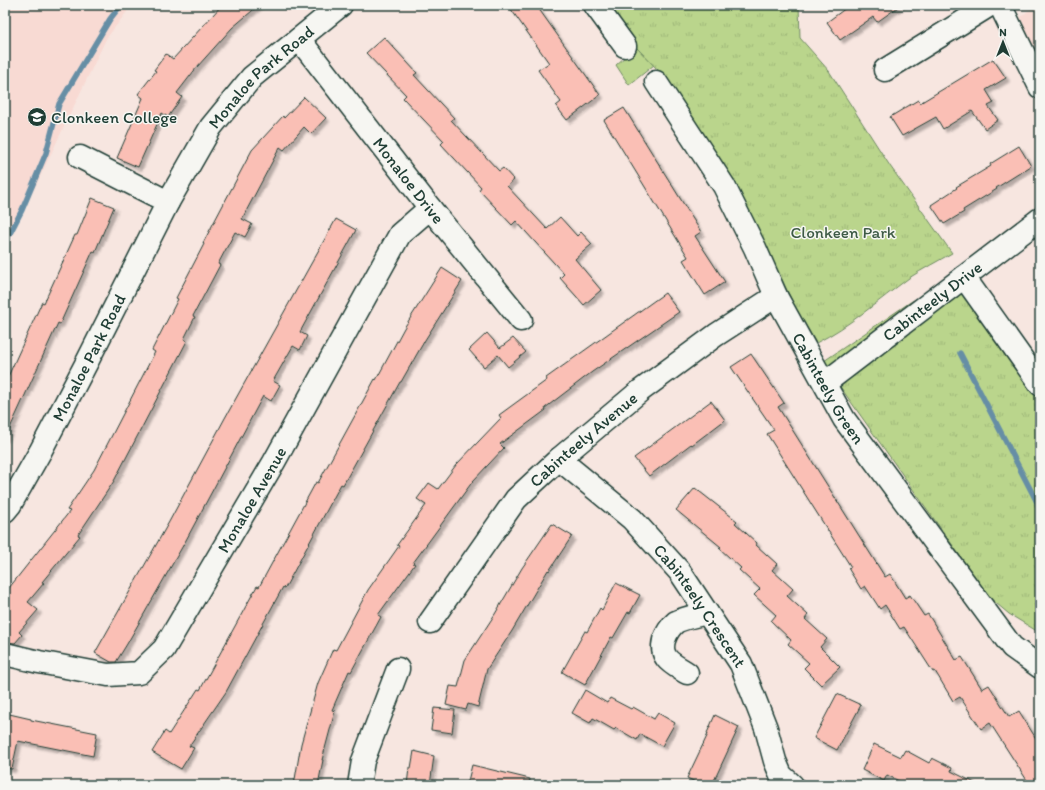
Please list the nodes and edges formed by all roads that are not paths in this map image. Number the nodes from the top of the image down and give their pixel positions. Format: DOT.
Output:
graph roads {
  1 [pos="341,5"];
  2 [pos="595,5"];
  3 [pos="1000,6"];
  4 [pos="299,40"];
  5 [pos="625,46"];
  6 [pos="885,70"];
  7 [pos="656,82"];
  8 [pos="1040,87"];
  9 [pos="80,157"];
  10 [pos="168,202"];
  11 [pos="430,208"];
  12 [pos="1040,219"];
  13 [pos="964,277"];
  14 [pos="776,296"];
  15 [pos="521,320"];
  16 [pos="825,383"];
  17 [pos="1040,384"];
  18 [pos="559,459"];
  19 [pos="5,511"];
  20 [pos="707,613"];
  21 [pos="430,622"];
  22 [pos="5,654"];
  23 [pos="1040,668"];
  24 [pos="398,669"];
  25 [pos="687,672"];
  26 [pos="359,785"];
  27 [pos="792,785"];
  1 -- 4 [label="street, Monaloe Park Road"];
  2 -- 5 [label="street"];
  3 -- 6 [label="street"];
  3 -- 8 [label="street"];
  4 -- 10 [label="street, Monaloe Park Road"];
  4 -- 11 [label="street, Monaloe Drive"];
  7 -- 14 [label="street, Cabinteely Green"];
  9 -- 10 [label="street"];
  10 -- 19 [label="street, Monaloe Park Road"];
  11 -- 15 [label="street, Monaloe Drive"];
  11 -- 22 [label="street, Monaloe Avenue"];
  12 -- 13 [label="street, Cabinteely Drive"];
  13 -- 16 [label="street, Cabinteely Drive"];
  13 -- 17 [label="street"];
  14 -- 16 [label="street, Cabinteely Green"];
  14 -- 18 [label="street, Cabinteely Avenue"];
  16 -- 23 [label="street, Cabinteely Green"];
  18 -- 20 [label="street, Cabinteely Crescent"];
  18 -- 21 [label="street, Cabinteely Avenue"];
  20 -- 25 [label="street"];
  20 -- 27 [label="street, Cabinteely Crescent"];
  24 -- 26 [label="street"];
}
